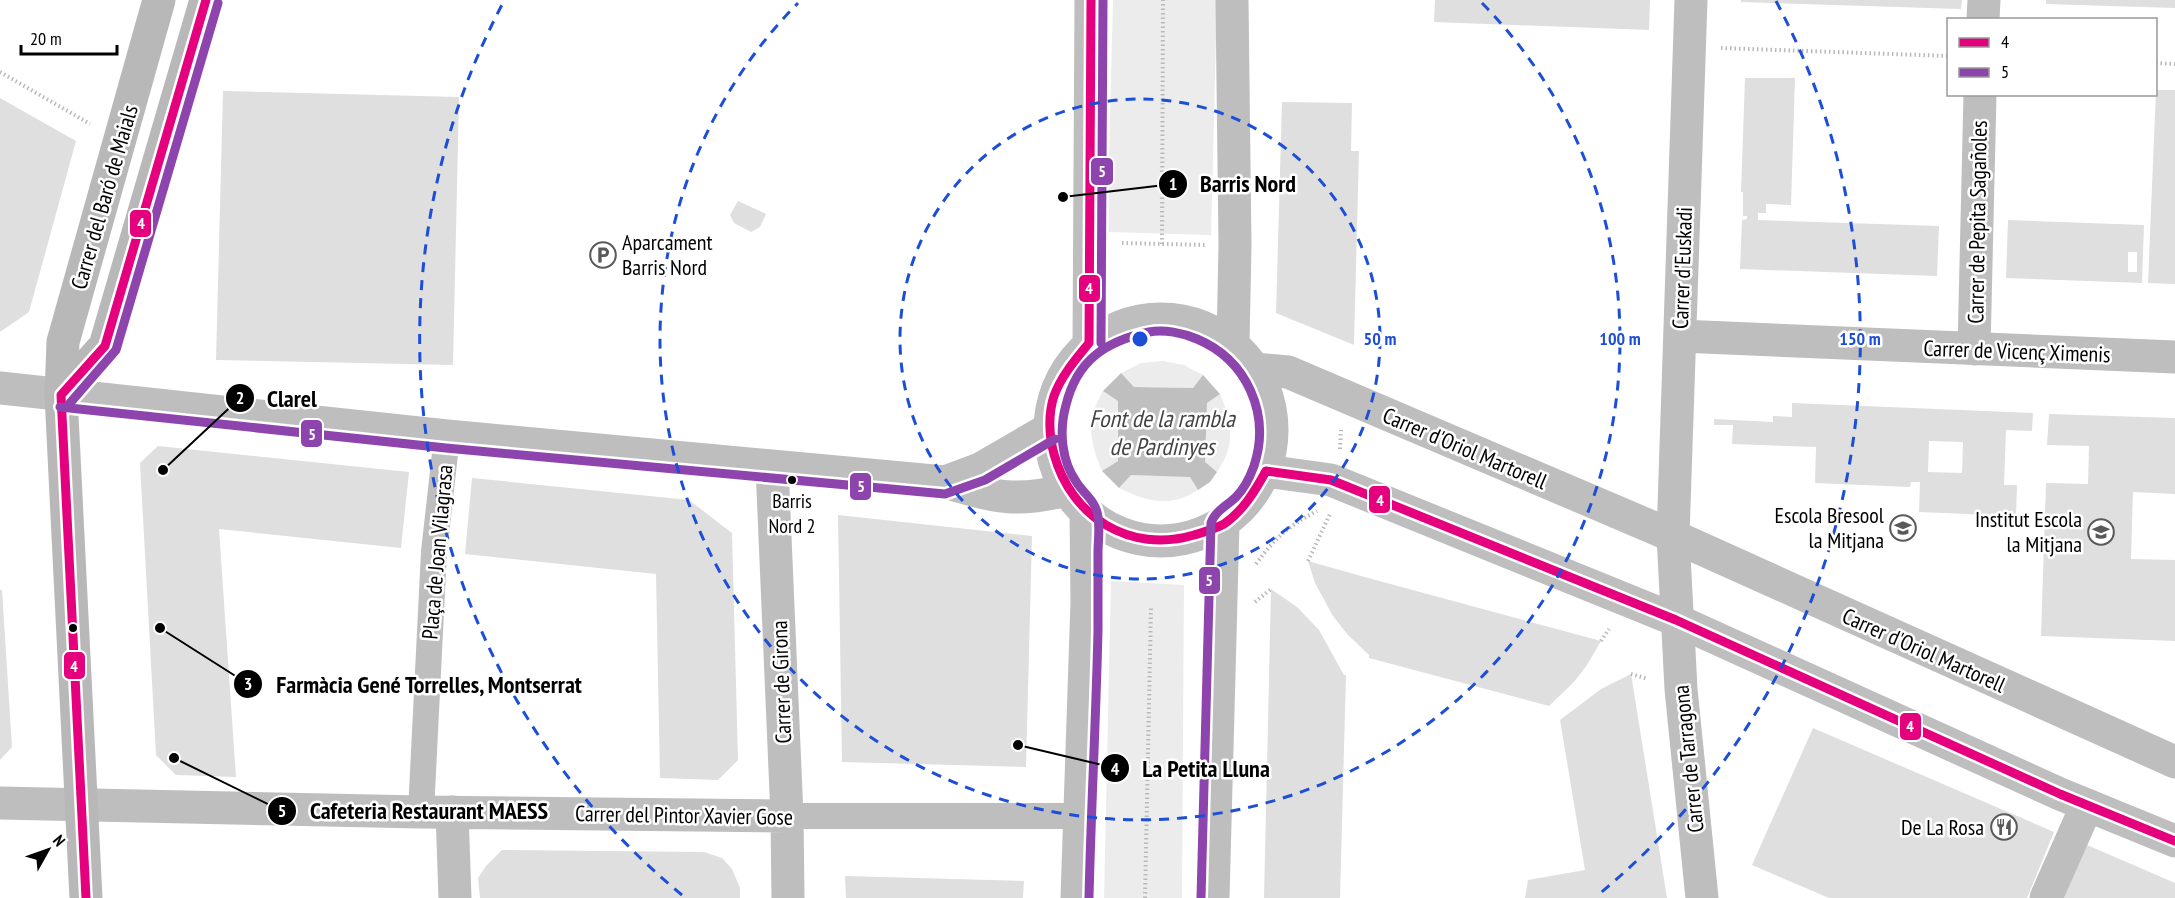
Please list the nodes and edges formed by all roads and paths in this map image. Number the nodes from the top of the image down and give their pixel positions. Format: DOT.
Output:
graph roads {
  1 [pos="159,0"];
  2 [pos="206,0"];
  3 [pos="1091,0"];
  4 [pos="1163,0"];
  5 [pos="1232,0"];
  6 [pos="1690,0"];
  7 [pos="1984,0"];
  8 [pos="1983,18"];
  9 [pos="1690,47"];
  10 [pos="1947,56"];
  11 [pos="2157,63"];
  12 [pos="2175,64"];
  13 [pos="0,72"];
  14 [pos="1980,96"];
  15 [pos="119,141"];
  16 [pos="1091,242"];
  17 [pos="1162,244"];
  18 [pos="1235,245"];
  19 [pos="1680,336"];
  20 [pos="1089,344"];
  21 [pos="1233,344"];
  22 [pos="1974,350"];
  23 [pos="2175,357"];
  24 [pos="1256,369"];
  25 [pos="0,388"];
  26 [pos="61,395"];
  27 [pos="1344,396"];
  28 [pos="1049,429"];
  29 [pos="447,436"];
  30 [pos="772,467"];
  31 [pos="1266,471"];
  32 [pos="945,482"];
  33 [pos="1337,493"];
  34 [pos="1076,501"];
  35 [pos="1223,524"];
  36 [pos="1673,536"];
  37 [pos="1308,561"];
  38 [pos="1252,569"];
  39 [pos="1271,589"];
  40 [pos="1151,607"];
  41 [pos="1222,614"];
  42 [pos="1676,620"];
  43 [pos="2175,762"];
  44 [pos="0,802"];
  45 [pos="81,804"];
  46 [pos="2087,805"];
  47 [pos="437,812"];
  48 [pos="787,816"];
  49 [pos="1080,816"];
  50 [pos="2175,842"];
  51 [pos="86,898"];
  52 [pos="455,898"];
  53 [pos="788,898"];
  54 [pos="1077,898"];
  55 [pos="1145,898"];
  56 [pos="1213,898"];
  57 [pos="1702,898"];
  58 [pos="2046,898"];
  1 -- 15 [label="main road, Carrer del Baró de Maials"];
  2 -- 26 [label="main road, Carrer del Baró de Maials"];
  3 -- 16 [label="street"];
  4 -- 17 [label="path"];
  5 -- 18 [label="street"];
  6 -- 9 [label="street, Carrer d'Euskadi"];
  7 -- 8 [label="street"];
  9 -- 10 [label="path"];
  9 -- 19 [label="street, Carrer d'Euskadi"];
  11 -- 12 [label="path"];
  13 -- 15 [label="path"];
  14 -- 22 [label="street, Carrer de Pepita Sagañoles"];
  15 -- 26 [label="main road, Carrer del Baró de Maials"];
  16 -- 17 [label="path"];
  16 -- 20 [label="street"];
  17 -- 18 [label="path"];
  18 -- 21 [label="street"];
  19 -- 22 [label="street, Carrer de Vicenç Ximenis"];
  19 -- 36 [label="street, Carrer d'Euskadi"];
  20 -- 21 [label="street"];
  20 -- 28 [label="street"];
  21 -- 24 [label="street"];
  22 -- 23 [label="street, Carrer de Vicenç Ximenis"];
  24 -- 27 [label="street, Carrer d'Oriol Martorell"];
  24 -- 31 [label="street"];
  25 -- 26 [label="street"];
  26 -- 29 [label="street"];
  26 -- 45 [label="main road, Carrer del Baró de Maials"];
  27 -- 33 [label="path"];
  27 -- 36 [label="street, Carrer d'Oriol Martorell"];
  28 -- 32 [label="street"];
  28 -- 34 [label="street"];
  29 -- 30 [label="street"];
  29 -- 47 [label="street, Plaça de Joan Vilagrasa"];
  30 -- 32 [label="street"];
  30 -- 48 [label="street, Carrer de Girona"];
  31 -- 33 [label="street"];
  31 -- 35 [label="street"];
  32 -- 34 [label="street"];
  33 -- 37 [label="path"];
  33 -- 38 [label="path"];
  33 -- 42 [label="street"];
  34 -- 35 [label="street"];
  34 -- 49 [label="street"];
  35 -- 41 [label="street"];
  36 -- 42 [label="street"];
  36 -- 43 [label="street, Carrer d'Oriol Martorell"];
  39 -- 41 [label="path"];
  40 -- 55 [label="path"];
  41 -- 56 [label="street"];
  42 -- 46 [label="street"];
  42 -- 57 [label="street, Carrer de Tarragona"];
  44 -- 45 [label="street, Carrer del Pintor Xavier Gose"];
  45 -- 47 [label="street, Carrer del Pintor Xavier Gose"];
  45 -- 51 [label="main road, Carrer del Baró de Maials"];
  46 -- 50 [label="street"];
  46 -- 58 [label="street"];
  47 -- 48 [label="street, Carrer del Pintor Xavier Gose"];
  47 -- 52 [label="street"];
  48 -- 49 [label="street, Carrer del Pintor Xavier Gose"];
  48 -- 53 [label="street, Carrer de Girona"];
  49 -- 54 [label="street"];
}
